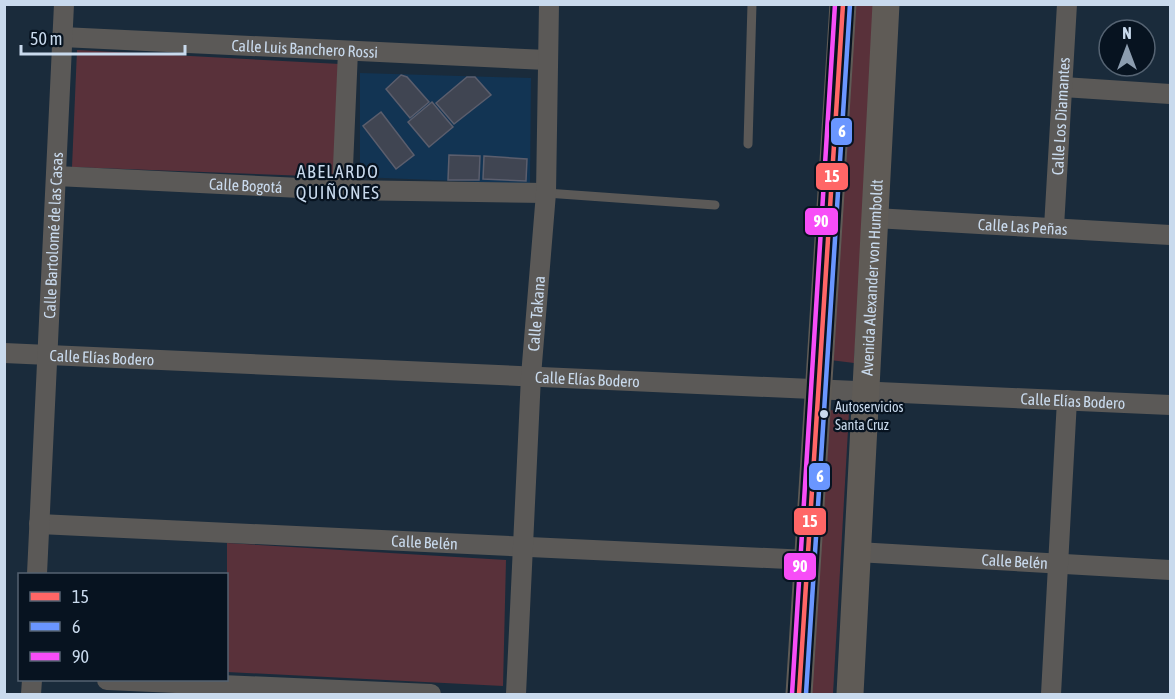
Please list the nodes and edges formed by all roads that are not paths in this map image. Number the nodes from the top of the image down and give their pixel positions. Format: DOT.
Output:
graph roads {
  1 [pos="64,4"];
  2 [pos="549,4"];
  3 [pos="752,4"];
  4 [pos="843,4"];
  5 [pos="886,4"];
  6 [pos="1067,4"];
  7 [pos="62,37"];
  8 [pos="348,51"];
  9 [pos="547,60"];
  10 [pos="1063,87"];
  11 [pos="1170,94"];
  12 [pos="748,144"];
  13 [pos="56,176"];
  14 [pos="342,190"];
  15 [pos="546,192"];
  16 [pos="715,205"];
  17 [pos="875,218"];
  18 [pos="1054,227"];
  19 [pos="1170,235"];
  20 [pos="4,352"];
  21 [pos="47,354"];
  22 [pos="531,376"];
  23 [pos="819,389"];
  24 [pos="865,391"];
  25 [pos="1067,400"];
  26 [pos="1170,405"];
  27 [pos="39,524"];
  28 [pos="524,547"];
  29 [pos="857,552"];
  30 [pos="808,560"];
  31 [pos="1060,564"];
  32 [pos="1170,570"];
  33 [pos="37,573"];
  34 [pos="130,681"];
  35 [pos="431,694"];
  36 [pos="516,694"];
  37 [pos="799,694"];
  38 [pos="850,694"];
  39 [pos="1051,694"];
  1 -- 7 [label="street, Calle Bartolomé de las Casas"];
  2 -- 9 [label="street, Calle Takana"];
  3 -- 12 [label="lane"];
  4 -- 23 [label="main road"];
  5 -- 17 [label="main road, Avenida Alexander von Humboldt"];
  6 -- 10 [label="street, Calle Los Diamantes"];
  7 -- 8 [label="street, Calle Luis Banchero Rossi"];
  7 -- 13 [label="street, Calle Bartolomé de las Casas"];
  8 -- 9 [label="street, Calle Luis Banchero Rossi"];
  8 -- 14 [label="street"];
  9 -- 15 [label="street, Calle Takana"];
  10 -- 11 [label="street"];
  10 -- 18 [label="street, Calle Los Diamantes"];
  13 -- 14 [label="street, Calle Bogotá"];
  13 -- 21 [label="street, Calle Bartolomé de las Casas"];
  14 -- 15 [label="street, Calle Bogotá"];
  15 -- 16 [label="lane"];
  15 -- 22 [label="street, Calle Takana"];
  17 -- 18 [label="street, Calle Las Peñas"];
  17 -- 24 [label="main road, Avenida Alexander von Humboldt"];
  18 -- 19 [label="street, Calle Las Peñas"];
  20 -- 21 [label="street, Calle Elías Bodero"];
  21 -- 22 [label="street, Calle Elías Bodero"];
  21 -- 27 [label="street, Calle Bartolomé de las Casas"];
  22 -- 23 [label="street, Calle Elías Bodero"];
  22 -- 28 [label="street, Calle Takana"];
  23 -- 24 [label="street, Calle Elías Bodero"];
  23 -- 30 [label="main road"];
  24 -- 25 [label="street, Calle Elías Bodero"];
  24 -- 29 [label="main road, Avenida Alexander von Humboldt"];
  25 -- 26 [label="street, Calle Elías Bodero"];
  25 -- 31 [label="street"];
  27 -- 28 [label="street, Calle Belén"];
  27 -- 33 [label="street, Calle Bartolomé de las Casas"];
  28 -- 30 [label="street, Calle Belén"];
  28 -- 36 [label="street, Calle Takana"];
  29 -- 31 [label="street, Calle Belén"];
  29 -- 38 [label="main road, Avenida Alexander von Humboldt"];
  30 -- 37 [label="main road"];
  31 -- 32 [label="street, Calle Belén"];
  31 -- 39 [label="street"];
  34 -- 35 [label="street"];
}
